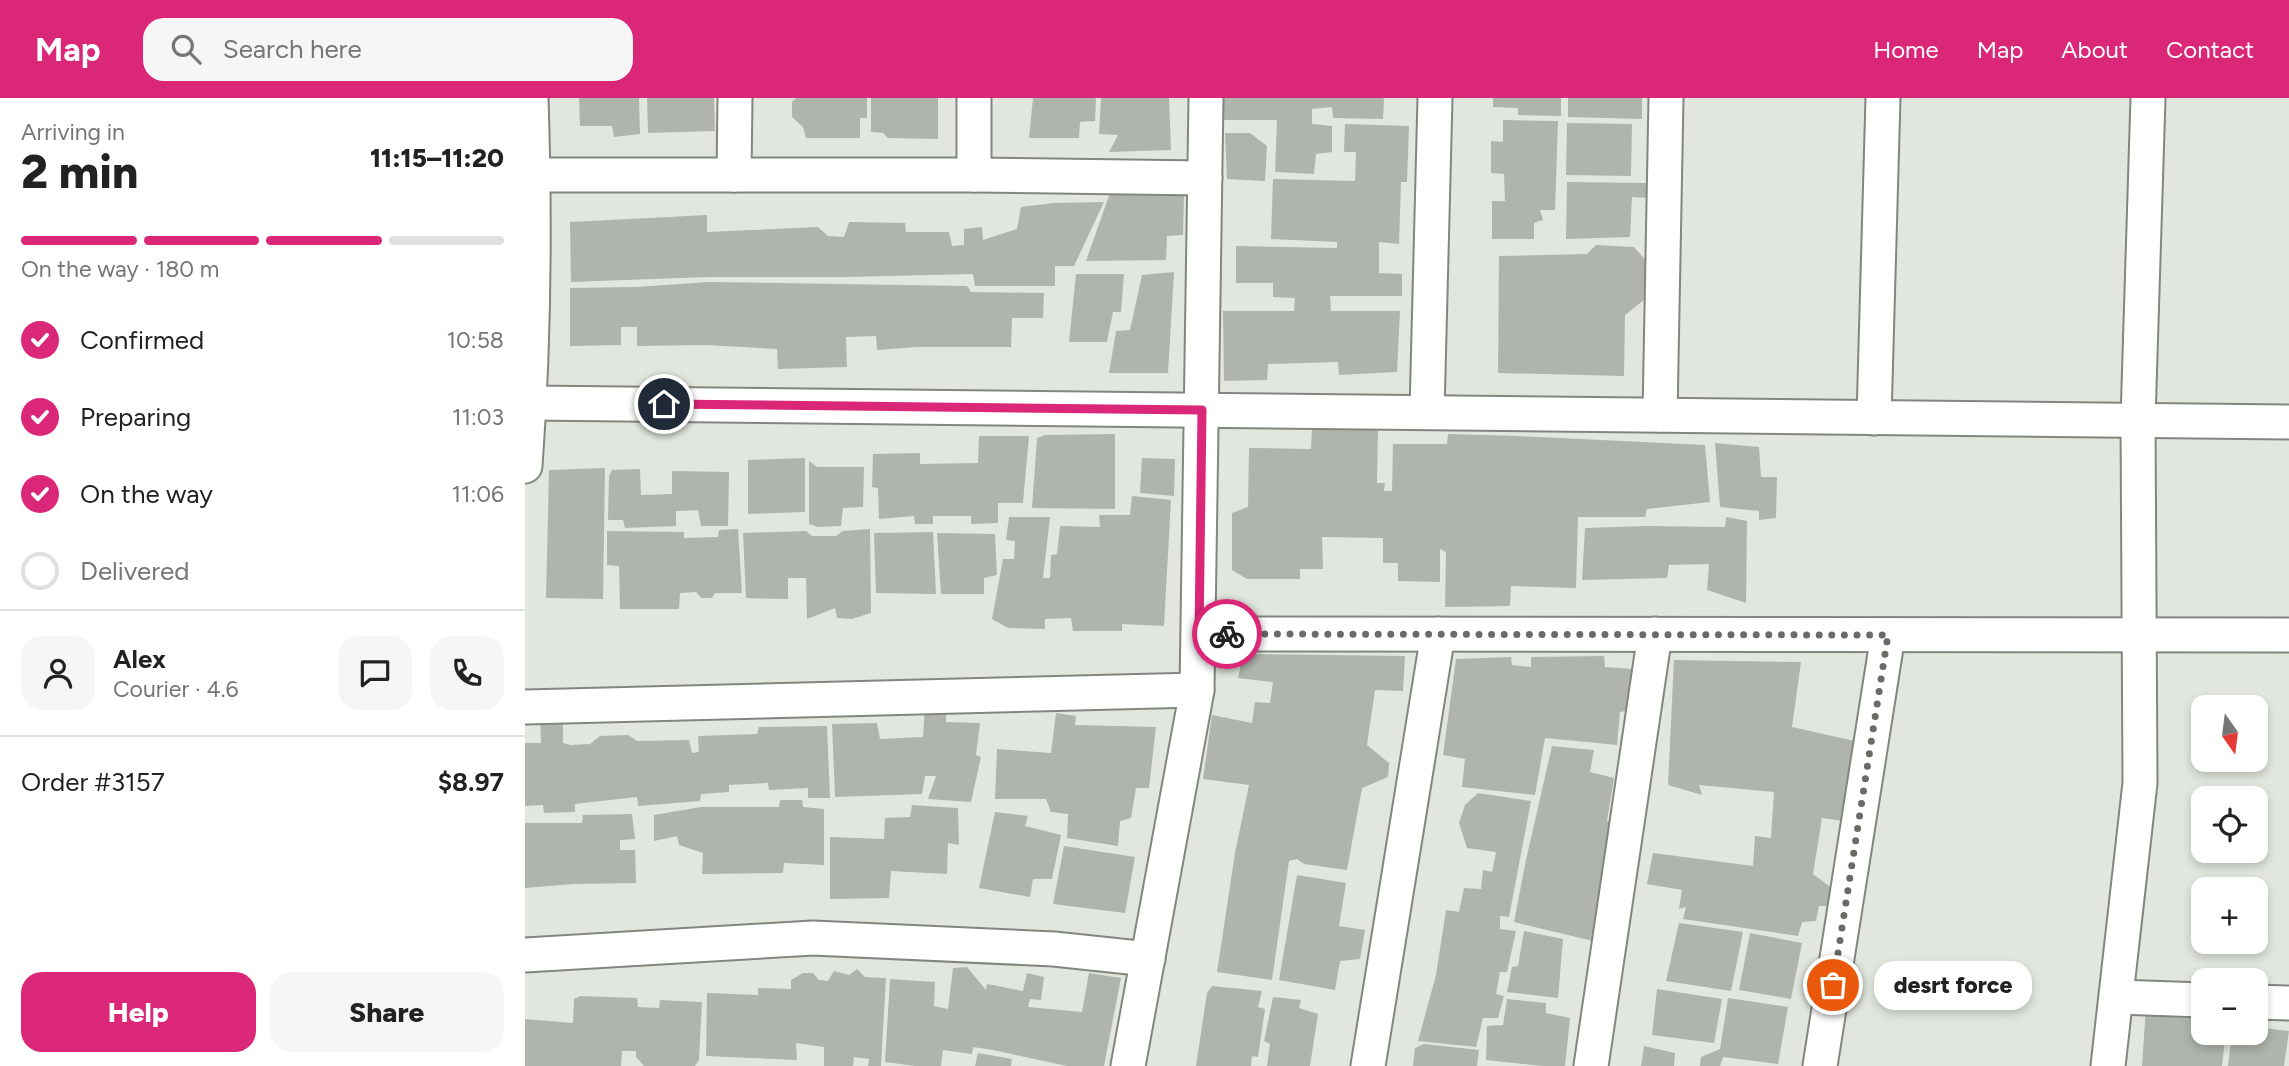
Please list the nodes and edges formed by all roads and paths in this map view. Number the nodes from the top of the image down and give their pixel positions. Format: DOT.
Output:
graph roads {
  1 [pos="531,98"];
  2 [pos="735,98"];
  3 [pos="974,98"];
  4 [pos="1206,98"];
  5 [pos="1435,98"];
  6 [pos="1666,98"];
  7 [pos="1883,98"];
  8 [pos="2148,98"];
  9 [pos="529,175"];
  10 [pos="734,175"];
  11 [pos="974,175"];
  12 [pos="1205,178"];
  13 [pos="530,402"];
  14 [pos="1202,410"];
  15 [pos="1427,412"];
  16 [pos="1660,415"];
  17 [pos="1874,418"];
  18 [pos="2137,421"];
  19 [pos="2289,422"];
  20 [pos="525,466"];
  21 [pos="1199,634"];
  22 [pos="1439,634"];
  23 [pos="1655,634"];
  24 [pos="1888,635"];
  25 [pos="2138,635"];
  26 [pos="2289,635"];
  27 [pos="1196,690"];
  28 [pos="525,707"];
  29 [pos="525,955"];
  30 [pos="1149,959"];
  31 [pos="2117,997"];
  32 [pos="2191,1000"];
  33 [pos="2268,1002"];
  34 [pos="2289,1003"];
  35 [pos="1128,1066"];
  36 [pos="1368,1066"];
  37 [pos="1591,1066"];
  38 [pos="1820,1066"];
  39 [pos="2108,1066"];
  1 -- 9 [label="street"];
  2 -- 10 [label="street"];
  3 -- 11 [label="street"];
  4 -- 12 [label="street"];
  5 -- 15 [label="street"];
  6 -- 16 [label="street"];
  7 -- 17 [label="street"];
  8 -- 18 [label="street"];
  9 -- 10 [label="street"];
  9 -- 13 [label="street"];
  10 -- 11 [label="street"];
  11 -- 12 [label="street"];
  12 -- 14 [label="street"];
  13 -- 14 [label="street"];
  13 -- 20 [label="street"];
  14 -- 15 [label="street"];
  14 -- 21 [label="street"];
  15 -- 16 [label="street"];
  16 -- 17 [label="street"];
  17 -- 18 [label="street"];
  18 -- 19 [label="street"];
  18 -- 25 [label="street"];
  21 -- 22 [label="street"];
  21 -- 27 [label="street"];
  22 -- 23 [label="street"];
  22 -- 36 [label="street"];
  23 -- 24 [label="street"];
  23 -- 37 [label="street"];
  24 -- 25 [label="street"];
  24 -- 38 [label="street"];
  25 -- 26 [label="street"];
  25 -- 31 [label="street"];
  27 -- 28 [label="street"];
  27 -- 30 [label="street"];
  29 -- 30 [label="street"];
  30 -- 35 [label="street"];
  31 -- 32 [label="street"];
  31 -- 39 [label="street"];
  33 -- 34 [label="street"];
}
